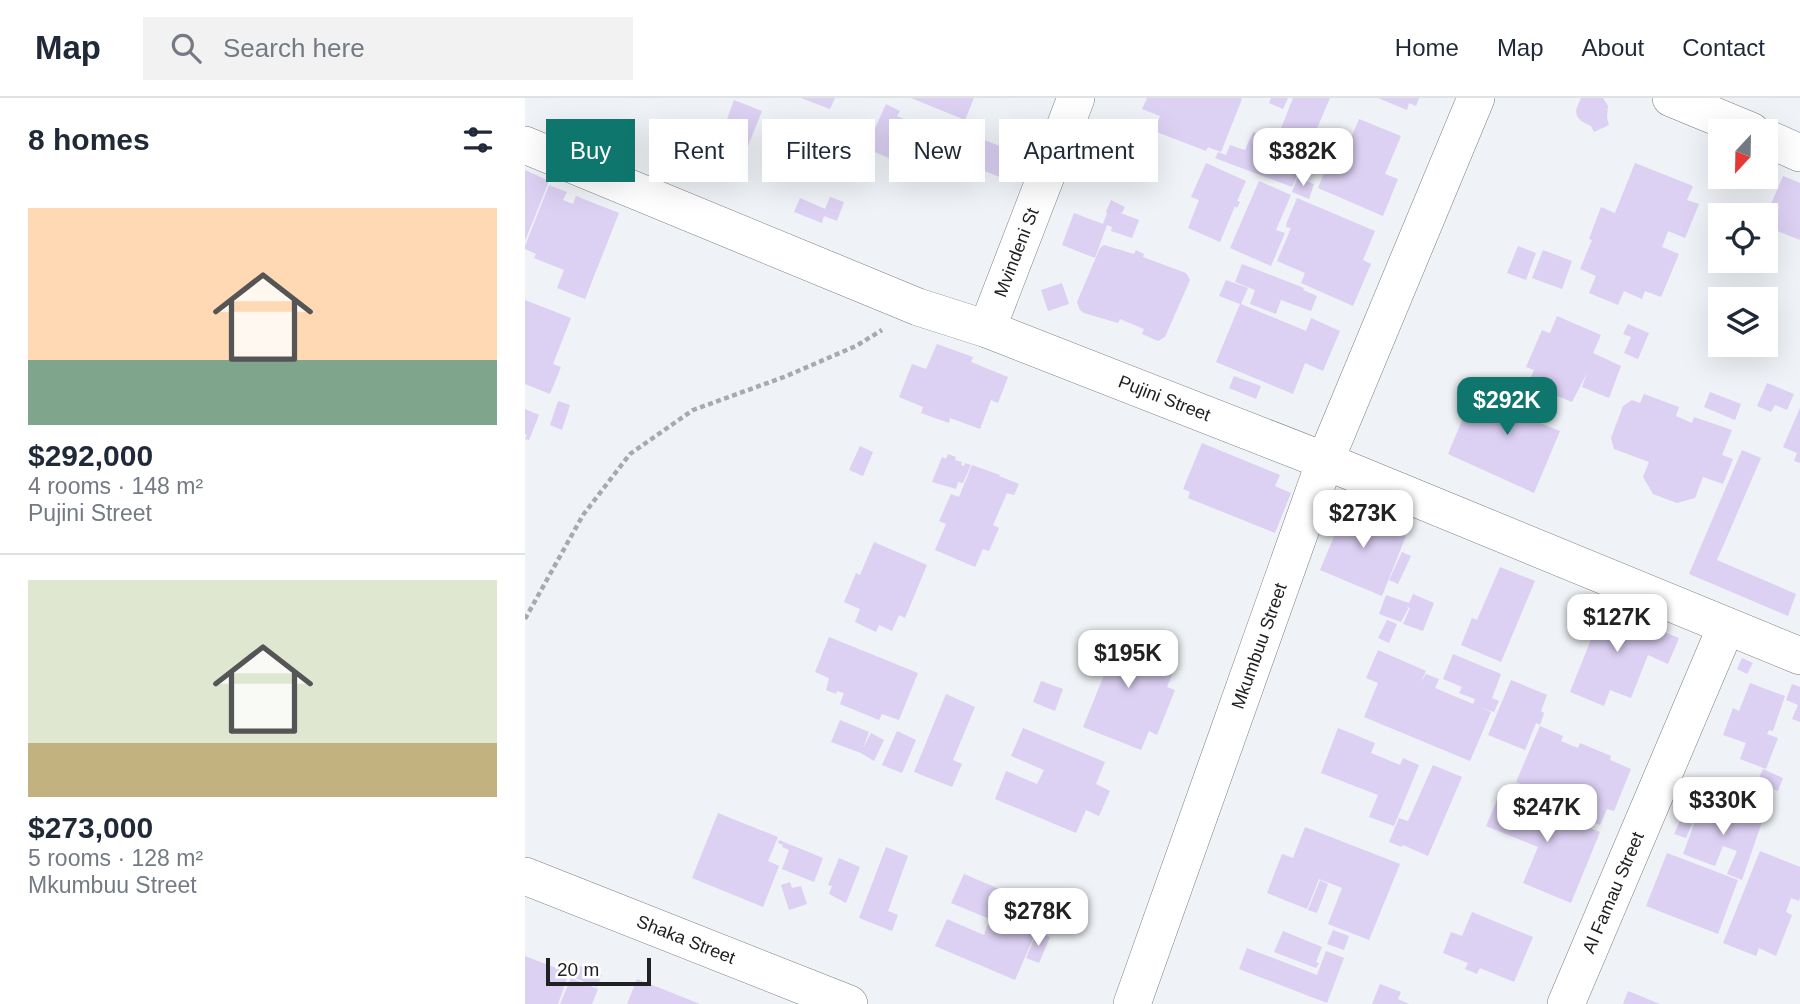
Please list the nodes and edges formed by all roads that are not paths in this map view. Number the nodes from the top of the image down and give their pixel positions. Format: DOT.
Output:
graph roads {
  1 [pos="1076,98"];
  2 [pos="1476,98"];
  3 [pos="1671,98"];
  4 [pos="1722,119"];
  5 [pos="1778,143"];
  6 [pos="525,145"];
  7 [pos="1800,153"];
  8 [pos="987,329"];
  9 [pos="1325,461"];
  10 [pos="1726,627"];
  11 [pos="1800,656"];
  12 [pos="525,876"];
  13 [pos="849,1004"];
  14 [pos="1132,1004"];
  15 [pos="1566,1004"];
  1 -- 8 [label="street, Mvindeni St"];
  2 -- 9 [label="street, Mkumbuu Street"];
  3 -- 4 [label="street"];
  5 -- 7 [label="street"];
  6 -- 8 [label="street, Pujini Street"];
  8 -- 9 [label="street, Pujini Street"];
  9 -- 10 [label="street, Pujini Street"];
  9 -- 14 [label="street, Mkumbuu Street"];
  10 -- 11 [label="street, Pujini Street"];
  10 -- 15 [label="street, Al Famau Street"];
  12 -- 13 [label="street, Shaka Street"];
}
